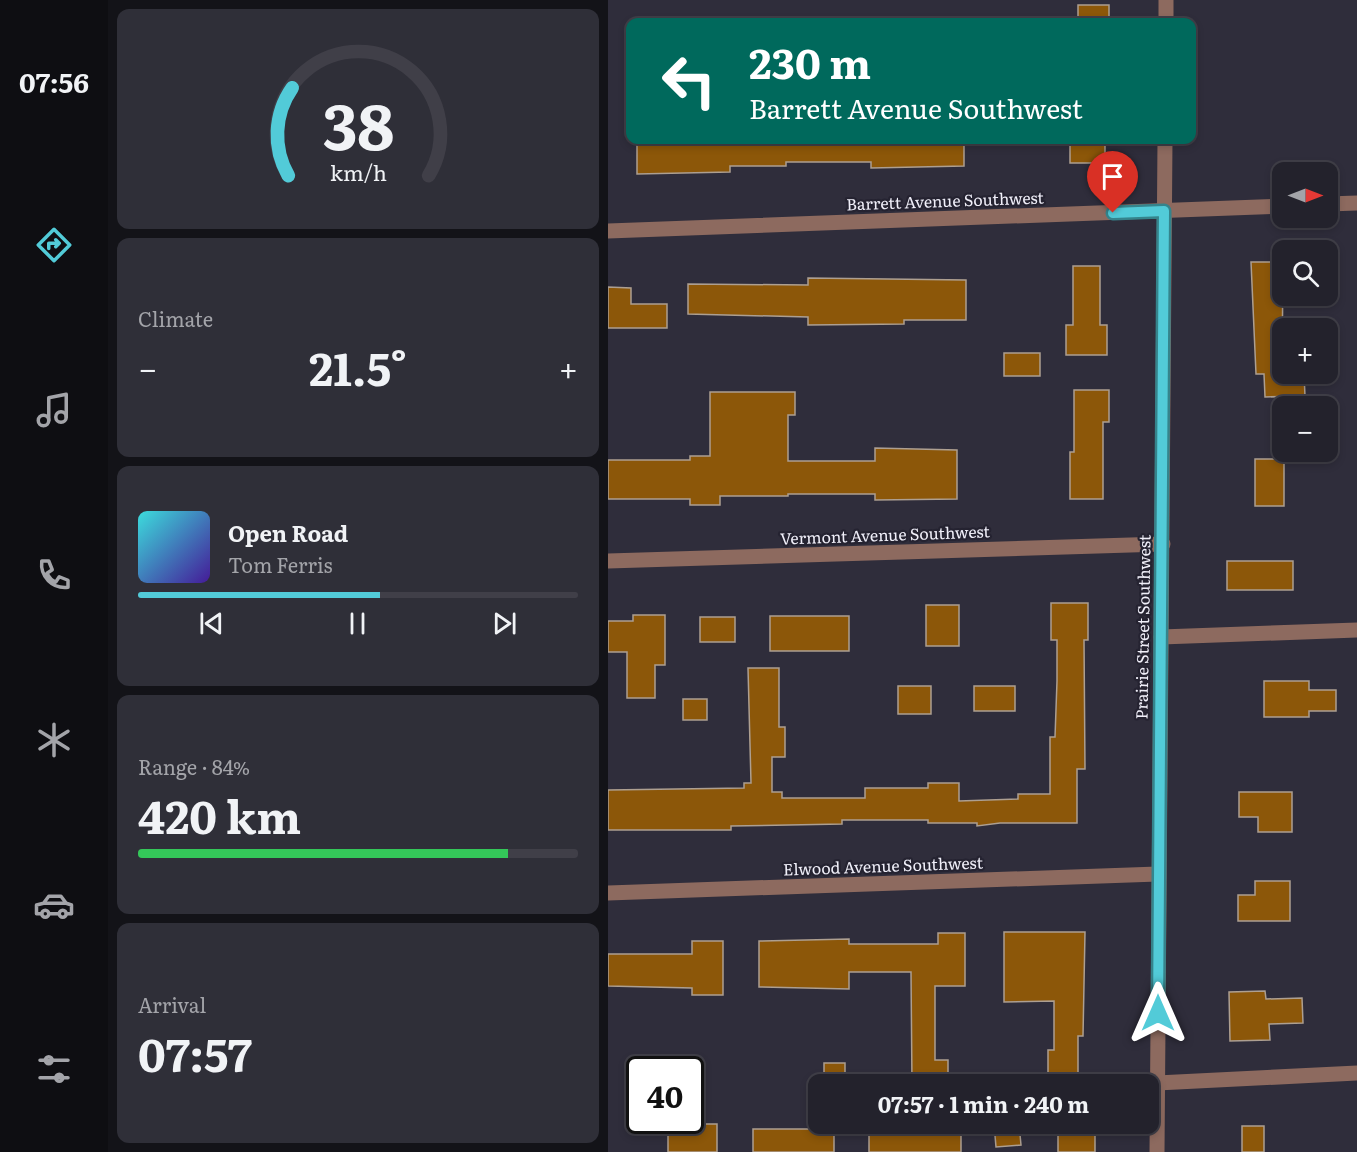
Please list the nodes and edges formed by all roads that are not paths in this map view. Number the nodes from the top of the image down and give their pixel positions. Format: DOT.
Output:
graph roads {
  1 [pos="1166,0"];
  2 [pos="1166,18"];
  3 [pos="1164,144"];
  4 [pos="1358,203"];
  5 [pos="1338,204"];
  6 [pos="1272,206"];
  7 [pos="1164,211"];
  8 [pos="608,231"];
  9 [pos="1163,544"];
  10 [pos="608,561"];
  11 [pos="1358,630"];
  12 [pos="1161,637"];
  13 [pos="1158,874"];
  14 [pos="608,893"];
  15 [pos="1358,1073"];
  16 [pos="1157,1074"];
  17 [pos="1159,1083"];
  18 [pos="1157,1134"];
  19 [pos="1157,1152"];
  1 -- 2 [label="street"];
  3 -- 7 [label="street, Prairie Street Southwest"];
  4 -- 5 [label="street"];
  6 -- 7 [label="street, Barrett Avenue Southwest"];
  7 -- 8 [label="street, Barrett Avenue Southwest"];
  7 -- 9 [label="street, Prairie Street Southwest"];
  9 -- 10 [label="street, Vermont Avenue Southwest"];
  9 -- 12 [label="street, Prairie Street Southwest"];
  11 -- 12 [label="street"];
  12 -- 13 [label="street, Prairie Street Southwest"];
  13 -- 14 [label="street, Elwood Avenue Southwest"];
  13 -- 16 [label="street, Prairie Street Southwest"];
  15 -- 17 [label="street"];
  18 -- 19 [label="street, Prairie Street Southwest"];
}
